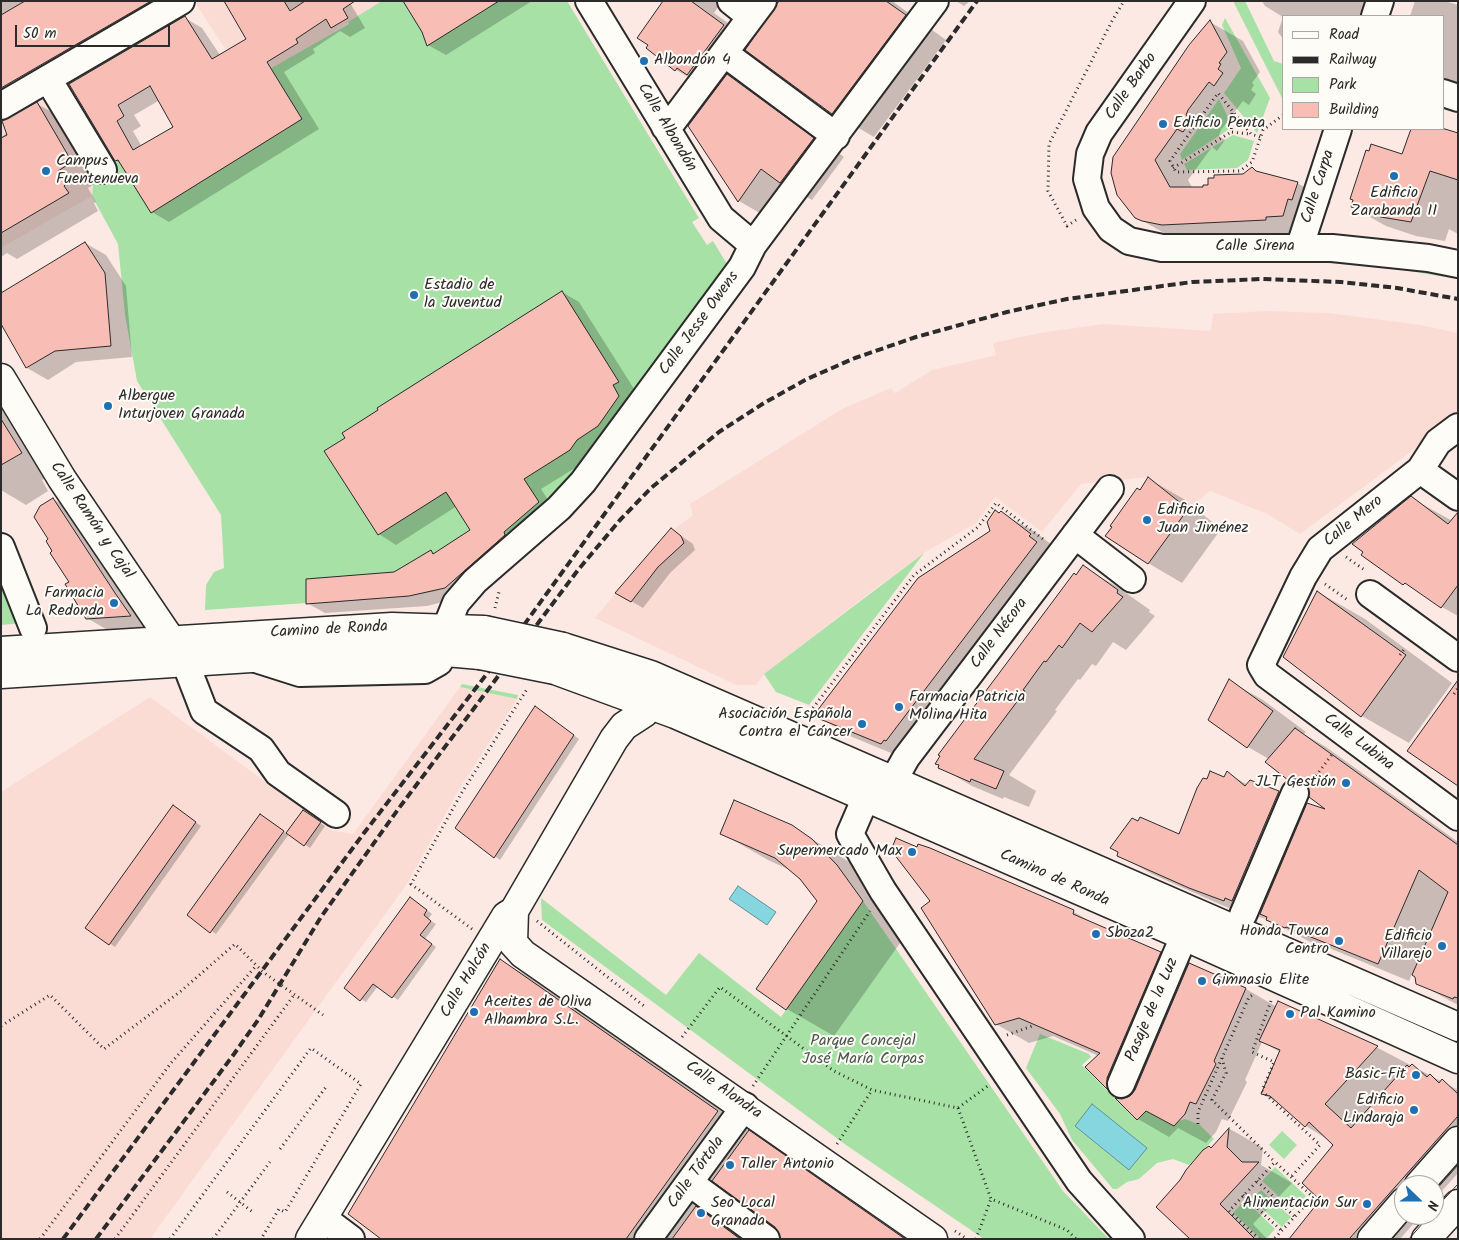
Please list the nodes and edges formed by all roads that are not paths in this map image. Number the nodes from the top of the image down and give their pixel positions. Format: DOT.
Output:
graph roads {
  1 [pos="180,1"];
  2 [pos="589,1"];
  3 [pos="731,1"];
  4 [pos="1192,1"];
  5 [pos="1380,1"];
  6 [pos="927,4"];
  7 [pos="757,9"];
  8 [pos="1375,15"];
  9 [pos="724,53"];
  10 [pos="48,79"];
  11 [pos="1444,93"];
  12 [pos="1458,98"];
  13 [pos="1,106"];
  14 [pos="665,127"];
  15 [pos="1338,130"];
  16 [pos="836,136"];
  17 [pos="103,170"];
  18 [pos="1087,179"];
  19 [pos="753,245"];
  20 [pos="1300,246"];
  21 [pos="1458,264"];
  22 [pos="1,378"];
  23 [pos="1458,427"];
  24 [pos="1420,470"];
  25 [pos="1110,489"];
  26 [pos="1458,497"];
  27 [pos="1075,536"];
  28 [pos="1,547"];
  29 [pos="1132,579"];
  30 [pos="1370,594"];
  31 [pos="33,628"];
  32 [pos="445,639"];
  33 [pos="1,651"];
  34 [pos="179,651"];
  35 [pos="1458,658"];
  36 [pos="559,659"];
  37 [pos="1261,665"];
  38 [pos="1,674"];
  39 [pos="651,675"];
  40 [pos="638,699"];
  41 [pos="893,781"];
  42 [pos="1305,789"];
  43 [pos="866,797"];
  44 [pos="336,814"];
  45 [pos="1458,817"];
  46 [pos="514,911"];
  47 [pos="1243,915"];
  48 [pos="1184,936"];
  49 [pos="482,940"];
  50 [pos="513,943"];
  51 [pos="1458,1027"];
  52 [pos="1458,1059"];
  53 [pos="1121,1084"];
  54 [pos="748,1097"];
  55 [pos="1458,1141"];
  56 [pos="1428,1175"];
  57 [pos="690,1182"];
  58 [pos="1458,1204"];
  59 [pos="1394,1214"];
  60 [pos="316,1228"];
  61 [pos="351,1239"];
  62 [pos="648,1239"];
  63 [pos="766,1239"];
  64 [pos="933,1239"];
  65 [pos="1131,1239"];
  66 [pos="1372,1239"];
  67 [pos="1426,1239"];
  1 -- 10 [label="street"];
  2 -- 14 [label="street, Calle Albondón"];
  3 -- 7 [label="street"];
  4 -- 18 [label="street, Calle Barbo"];
  5 -- 8 [label="street"];
  6 -- 16 [label="street, Calle Jesse Owens"];
  7 -- 9 [label="street"];
  9 -- 14 [label="street"];
  9 -- 16 [label="street"];
  10 -- 13 [label="street"];
  10 -- 17 [label="street"];
  11 -- 12 [label="street"];
  14 -- 19 [label="street, Calle Albondón"];
  15 -- 20 [label="street, Calle Carpa"];
  16 -- 19 [label="street, Calle Jesse Owens"];
  18 -- 20 [label="street, Calle Sirena"];
  19 -- 32 [label="street, Calle Jesse Owens"];
  20 -- 21 [label="street, Calle Sirena"];
  22 -- 34 [label="main road, Calle Ramón y Cajal"];
  23 -- 24 [label="street, Calle Mero"];
  24 -- 26 [label="street"];
  24 -- 37 [label="street, Calle Mero"];
  25 -- 27 [label="street, Calle Nécora"];
  27 -- 29 [label="street"];
  27 -- 41 [label="street, Calle Nécora"];
  28 -- 31 [label="street"];
  30 -- 35 [label="street"];
  32 -- 34 [label="main road, Camino de Ronda"];
  32 -- 34 [label="main road, Camino de Ronda"];
  32 -- 36 [label="main road, Camino de Ronda, bridge"];
  33 -- 34 [label="main road, Camino de Ronda"];
  34 -- 38 [label="main road, Camino de Ronda"];
  34 -- 44 [label="street"];
  36 -- 39 [label="main road, Camino de Ronda"];
  36 -- 40 [label="main road, Camino de Ronda"];
  37 -- 45 [label="street, Calle Lubina"];
  39 -- 40 [label="main road"];
  39 -- 41 [label="main road, Camino de Ronda"];
  40 -- 43 [label="main road, Camino de Ronda"];
  40 -- 46 [label="main road, Calle Halcón"];
  41 -- 51 [label="main road, Camino de Ronda"];
  42 -- 47 [label="street"];
  43 -- 48 [label="main road, Camino de Ronda"];
  43 -- 65 [label="street"];
  46 -- 49 [label="main road, Calle Halcón"];
  46 -- 50 [label="main road"];
  48 -- 52 [label="main road, Camino de Ronda"];
  48 -- 53 [label="street, Pasaje de la Luz"];
  49 -- 50 [label="main road"];
  49 -- 60 [label="main road, Calle Halcón"];
  50 -- 54 [label="main road, Calle Alondra"];
  54 -- 57 [label="street, Calle Tórtola"];
  54 -- 64 [label="main road, Calle Alondra"];
  55 -- 56 [label="main road"];
  57 -- 62 [label="street, Calle Tórtola"];
  57 -- 63 [label="street"];
  58 -- 67 [label="main road"];
  59 -- 66 [label="main road"];
  60 -- 61 [label="street"];
}
